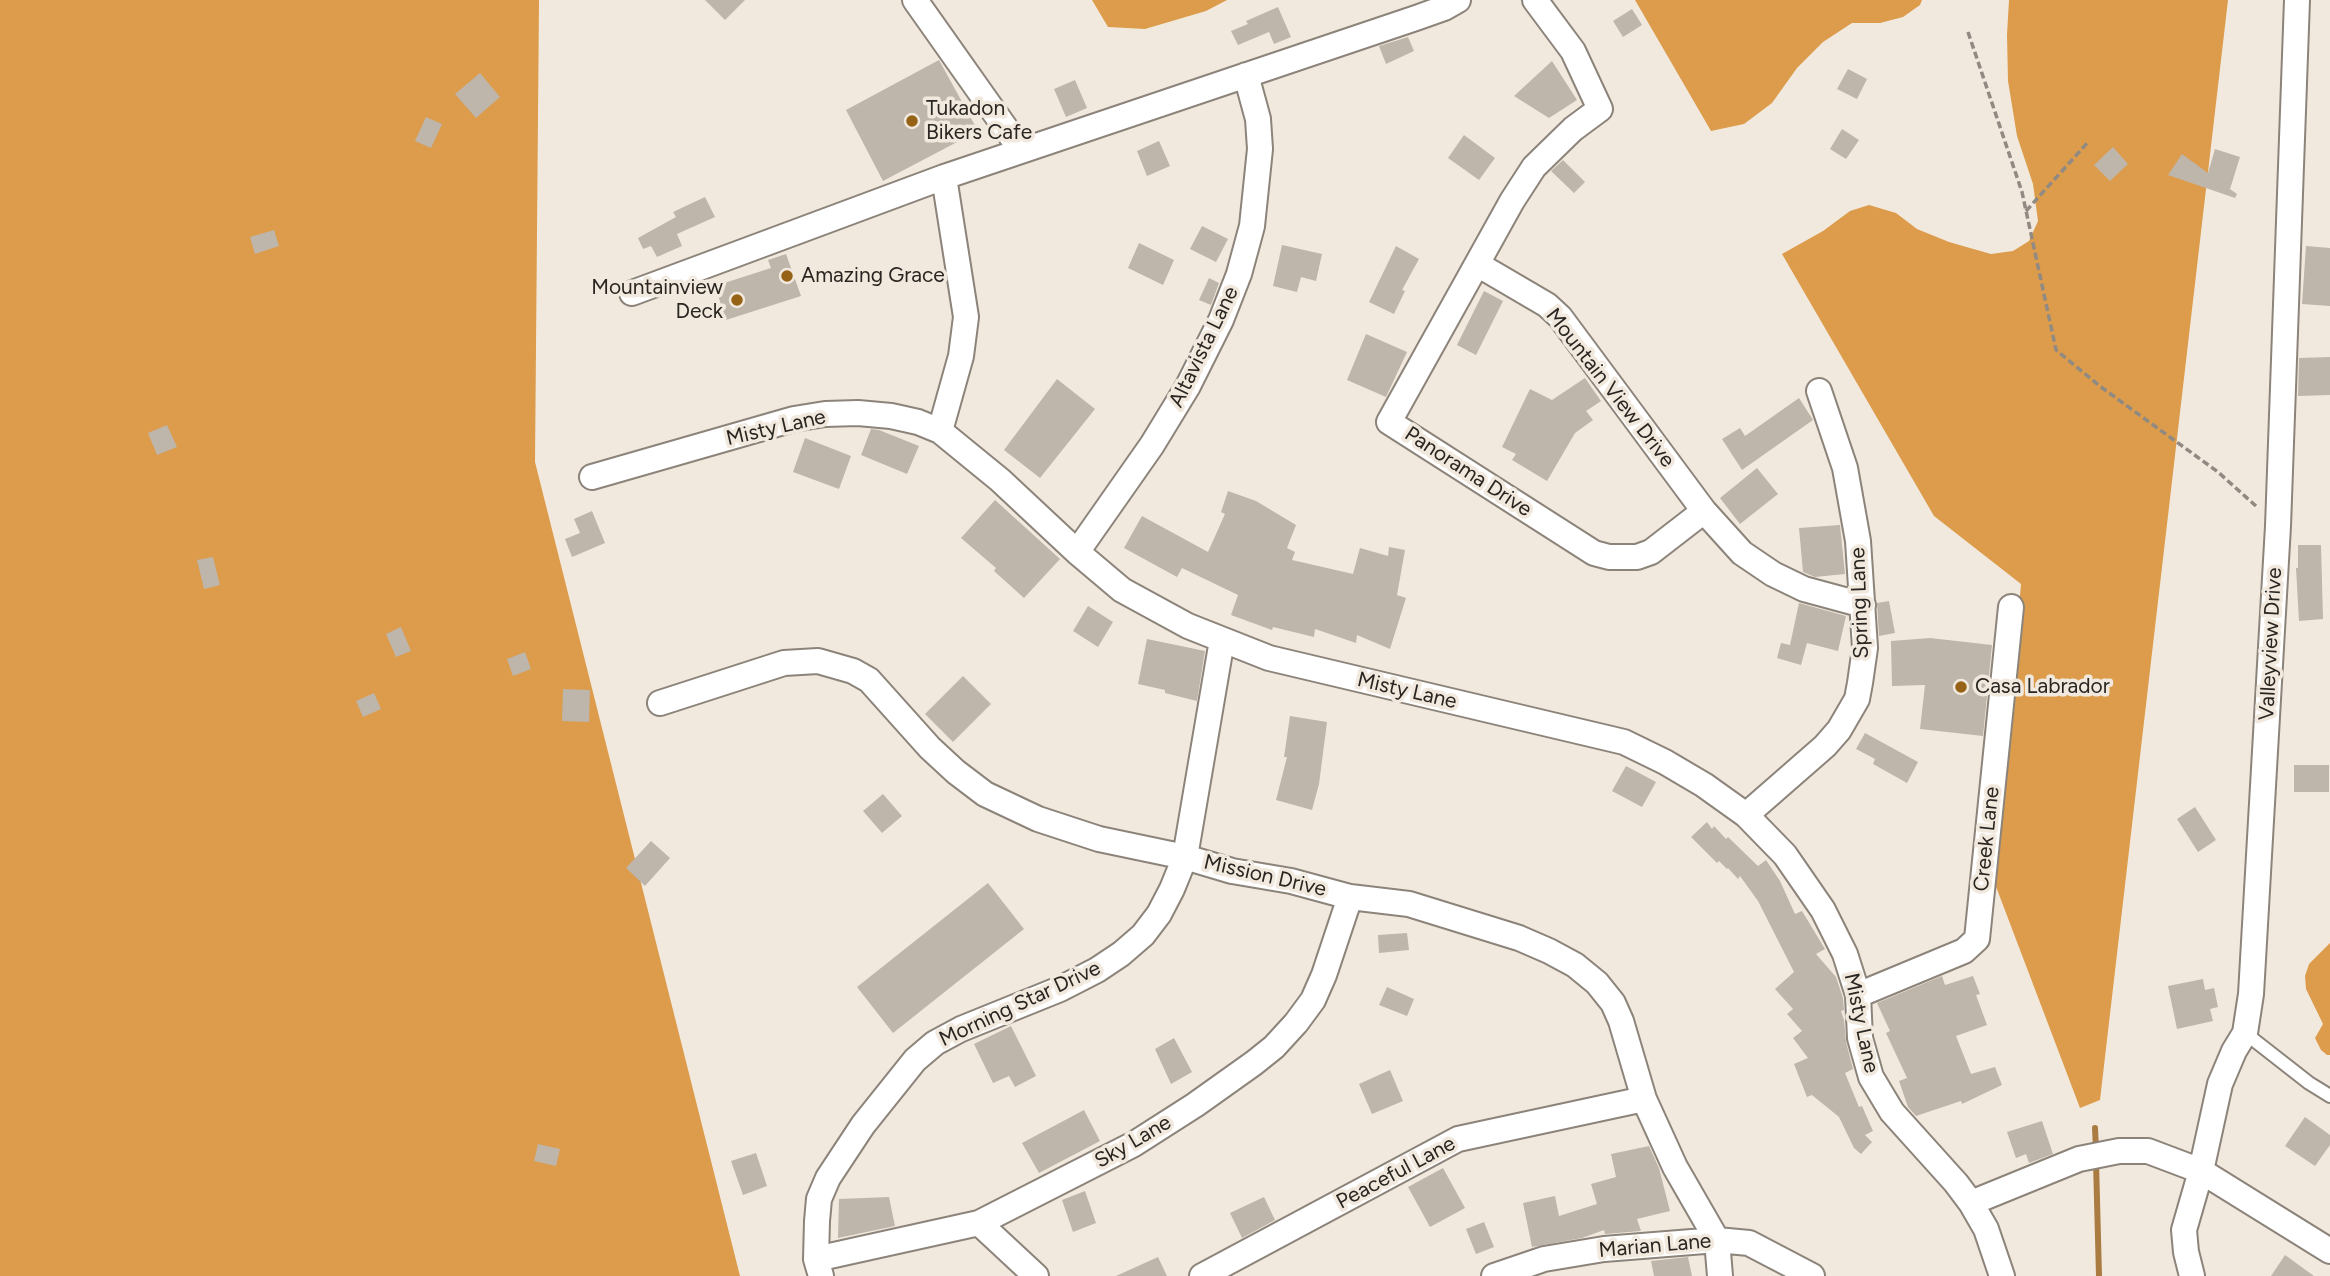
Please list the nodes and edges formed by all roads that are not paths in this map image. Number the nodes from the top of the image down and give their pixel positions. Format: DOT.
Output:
graph roads {
  1 [pos="915,0"];
  2 [pos="1458,0"];
  3 [pos="1535,0"];
  4 [pos="2297,0"];
  5 [pos="1246,75"];
  6 [pos="1021,150"];
  7 [pos="944,177"];
  8 [pos="1477,264"];
  9 [pos="632,293"];
  10 [pos="1819,391"];
  11 [pos="940,431"];
  12 [pos="592,477"];
  13 [pos="1704,511"];
  14 [pos="1077,552"];
  15 [pos="1863,605"];
  16 [pos="2011,607"];
  17 [pos="1222,640"];
  18 [pos="660,703"];
  19 [pos="1746,815"];
  20 [pos="1185,857"];
  21 [pos="1350,897"];
  22 [pos="1858,995"];
  23 [pos="2245,1032"];
  24 [pos="2330,1096"];
  25 [pos="1644,1099"];
  26 [pos="2201,1171"];
  27 [pos="1972,1203"];
  28 [pos="979,1223"];
  29 [pos="1717,1240"];
  30 [pos="2330,1251"];
  31 [pos="819,1267"];
  32 [pos="1036,1276"];
  33 [pos="1202,1276"];
  34 [pos="1494,1276"];
  35 [pos="1720,1276"];
  36 [pos="1812,1276"];
  37 [pos="2002,1276"];
  38 [pos="2192,1276"];
  1 -- 6 [label="street"];
  2 -- 5 [label="street"];
  3 -- 8 [label="street"];
  4 -- 23 [label="street, Valleyview Drive"];
  5 -- 6 [label="street"];
  5 -- 14 [label="street, Altavista Lane"];
  6 -- 7 [label="street"];
  7 -- 9 [label="street"];
  7 -- 11 [label="street"];
  8 -- 13 [label="street, Mountain View Drive"];
  8 -- 13 [label="street, Panorama Drive"];
  10 -- 15 [label="street, Spring Lane"];
  11 -- 12 [label="street, Misty Lane"];
  11 -- 14 [label="street, Misty Lane"];
  13 -- 15 [label="street, Mountain View Drive"];
  14 -- 17 [label="street, Misty Lane"];
  15 -- 19 [label="street, Spring Lane"];
  16 -- 22 [label="street, Creek Lane"];
  17 -- 19 [label="street, Misty Lane"];
  17 -- 20 [label="street, Morning Star Drive"];
  18 -- 20 [label="street, Mission Drive"];
  19 -- 22 [label="street, Misty Lane"];
  20 -- 21 [label="street, Mission Drive"];
  20 -- 31 [label="street, Morning Star Drive"];
  21 -- 25 [label="street, Mission Drive"];
  21 -- 28 [label="street, Sky Lane"];
  22 -- 27 [label="street, Misty Lane"];
  23 -- 24 [label="lane"];
  23 -- 26 [label="street, Valleyview Drive"];
  25 -- 29 [label="street, Mission Drive"];
  25 -- 33 [label="street, Peaceful Lane"];
  26 -- 27 [label="street"];
  26 -- 30 [label="street"];
  26 -- 38 [label="street, Valleyview Drive"];
  27 -- 37 [label="street, Misty Lane"];
  28 -- 31 [label="street, Sky Lane"];
  28 -- 32 [label="street"];
  29 -- 34 [label="street, Marian Lane"];
  29 -- 35 [label="street, Mission Drive"];
  29 -- 36 [label="street, Marian Lane"];
}
